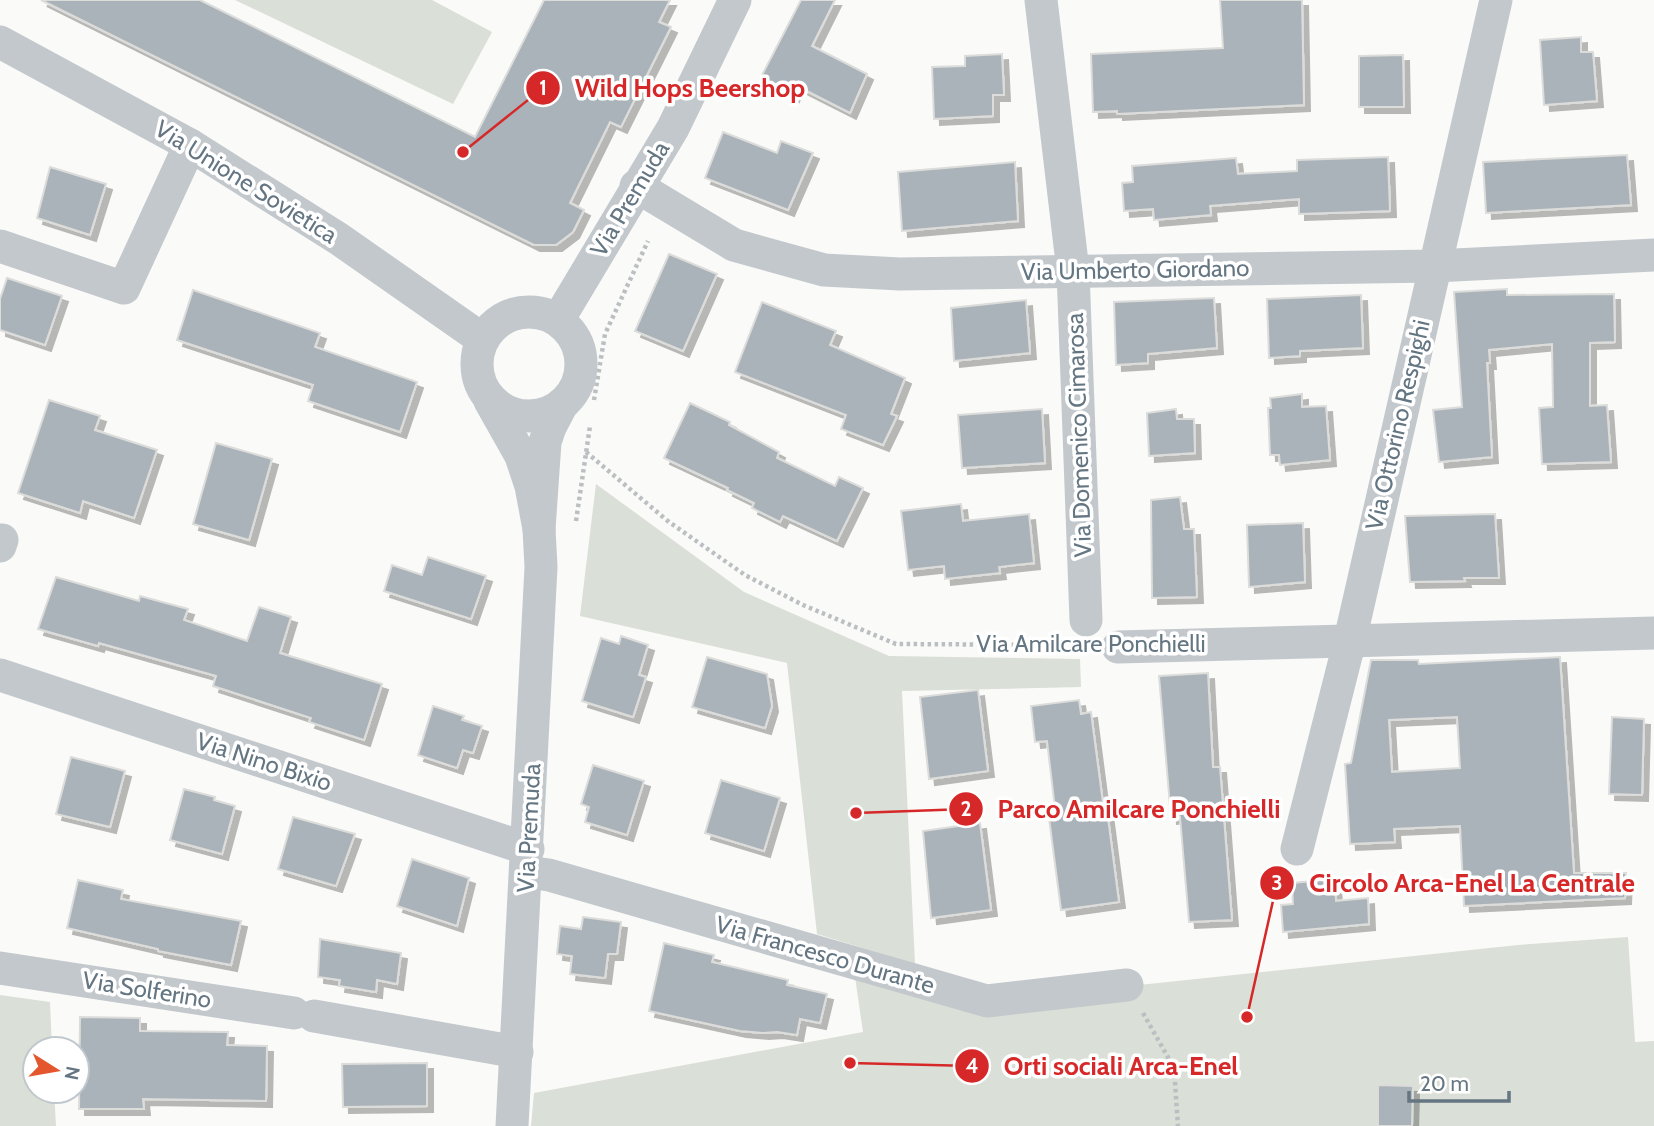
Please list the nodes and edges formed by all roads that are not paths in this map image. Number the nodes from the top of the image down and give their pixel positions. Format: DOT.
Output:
graph roads {
  1 [pos="735,0"];
  2 [pos="1041,0"];
  3 [pos="1496,0"];
  4 [pos="0,42"];
  5 [pos="190,145"];
  6 [pos="636,186"];
  7 [pos="0,246"];
  8 [pos="1654,255"];
  9 [pos="1434,266"];
  10 [pos="1073,271"];
  11 [pos="558,320"];
  12 [pos="482,339"];
  13 [pos="491,401"];
  14 [pos="577,409"];
  15 [pos="540,529"];
  16 [pos="1086,620"];
  17 [pos="1654,633"];
  18 [pos="1350,640"];
  19 [pos="1118,647"];
  20 [pos="0,675"];
  21 [pos="1297,849"];
  22 [pos="527,860"];
  23 [pos="0,968"];
  24 [pos="1127,985"];
  25 [pos="517,1052"];
  26 [pos="512,1126"];
  1 -- 6 [label="street, Via Premuda"];
  2 -- 10 [label="street, Via Domenico Cimarosa"];
  3 -- 9 [label="street, Via Ottorino Respighi"];
  4 -- 5 [label="street, Via Unione Sovietica"];
  5 -- 7 [label="street"];
  5 -- 12 [label="street, Via Unione Sovietica"];
  6 -- 10 [label="street, Via Umberto Giordano"];
  6 -- 11 [label="street, Via Premuda"];
  8 -- 9 [label="street, Via Umberto Giordano"];
  9 -- 10 [label="street, Via Umberto Giordano"];
  9 -- 18 [label="street, Via Ottorino Respighi"];
  10 -- 16 [label="street, Via Domenico Cimarosa"];
  11 -- 12 [label="street"];
  11 -- 14 [label="street, Via Premuda"];
  12 -- 13 [label="street, Via Premuda"];
  13 -- 14 [label="street"];
  13 -- 15 [label="street, Via Premuda"];
  14 -- 15 [label="street, Via Premuda"];
  15 -- 22 [label="street, Via Premuda"];
  17 -- 18 [label="street, Via Amilcare Ponchielli"];
  18 -- 19 [label="street, Via Amilcare Ponchielli"];
  18 -- 21 [label="street, Via Ottorino Respighi"];
  20 -- 22 [label="street, Via Nino Bixio"];
  22 -- 24 [label="street, Via Francesco Durante"];
  22 -- 25 [label="street, Via Premuda"];
  23 -- 25 [label="street, Via Solferino"];
  25 -- 26 [label="street, Via Premuda"];
}
